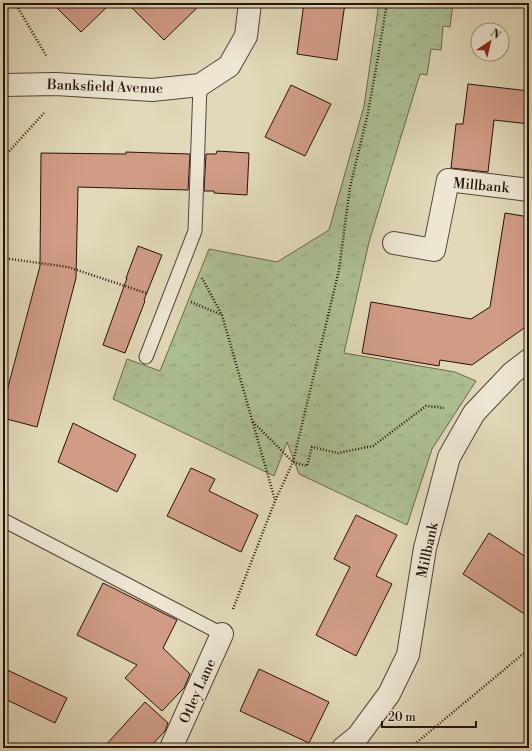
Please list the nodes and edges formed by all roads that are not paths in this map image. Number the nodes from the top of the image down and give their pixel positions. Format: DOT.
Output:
graph roads {
  1 [pos="250,3"];
  2 [pos="3,85"];
  3 [pos="200,85"];
  4 [pos="529,190"];
  5 [pos="394,243"];
  6 [pos="146,357"];
  7 [pos="529,360"];
  8 [pos="3,520"];
  9 [pos="222,634"];
  10 [pos="171,748"];
  11 [pos="343,748"];
  1 -- 3 [label="street, Banksfield Avenue"];
  2 -- 3 [label="street, Banksfield Avenue"];
  3 -- 6 [label="lane"];
  4 -- 5 [label="street, Millbank"];
  7 -- 11 [label="street, Millbank"];
  8 -- 9 [label="lane"];
  9 -- 10 [label="street, Otley Lane"];
}
